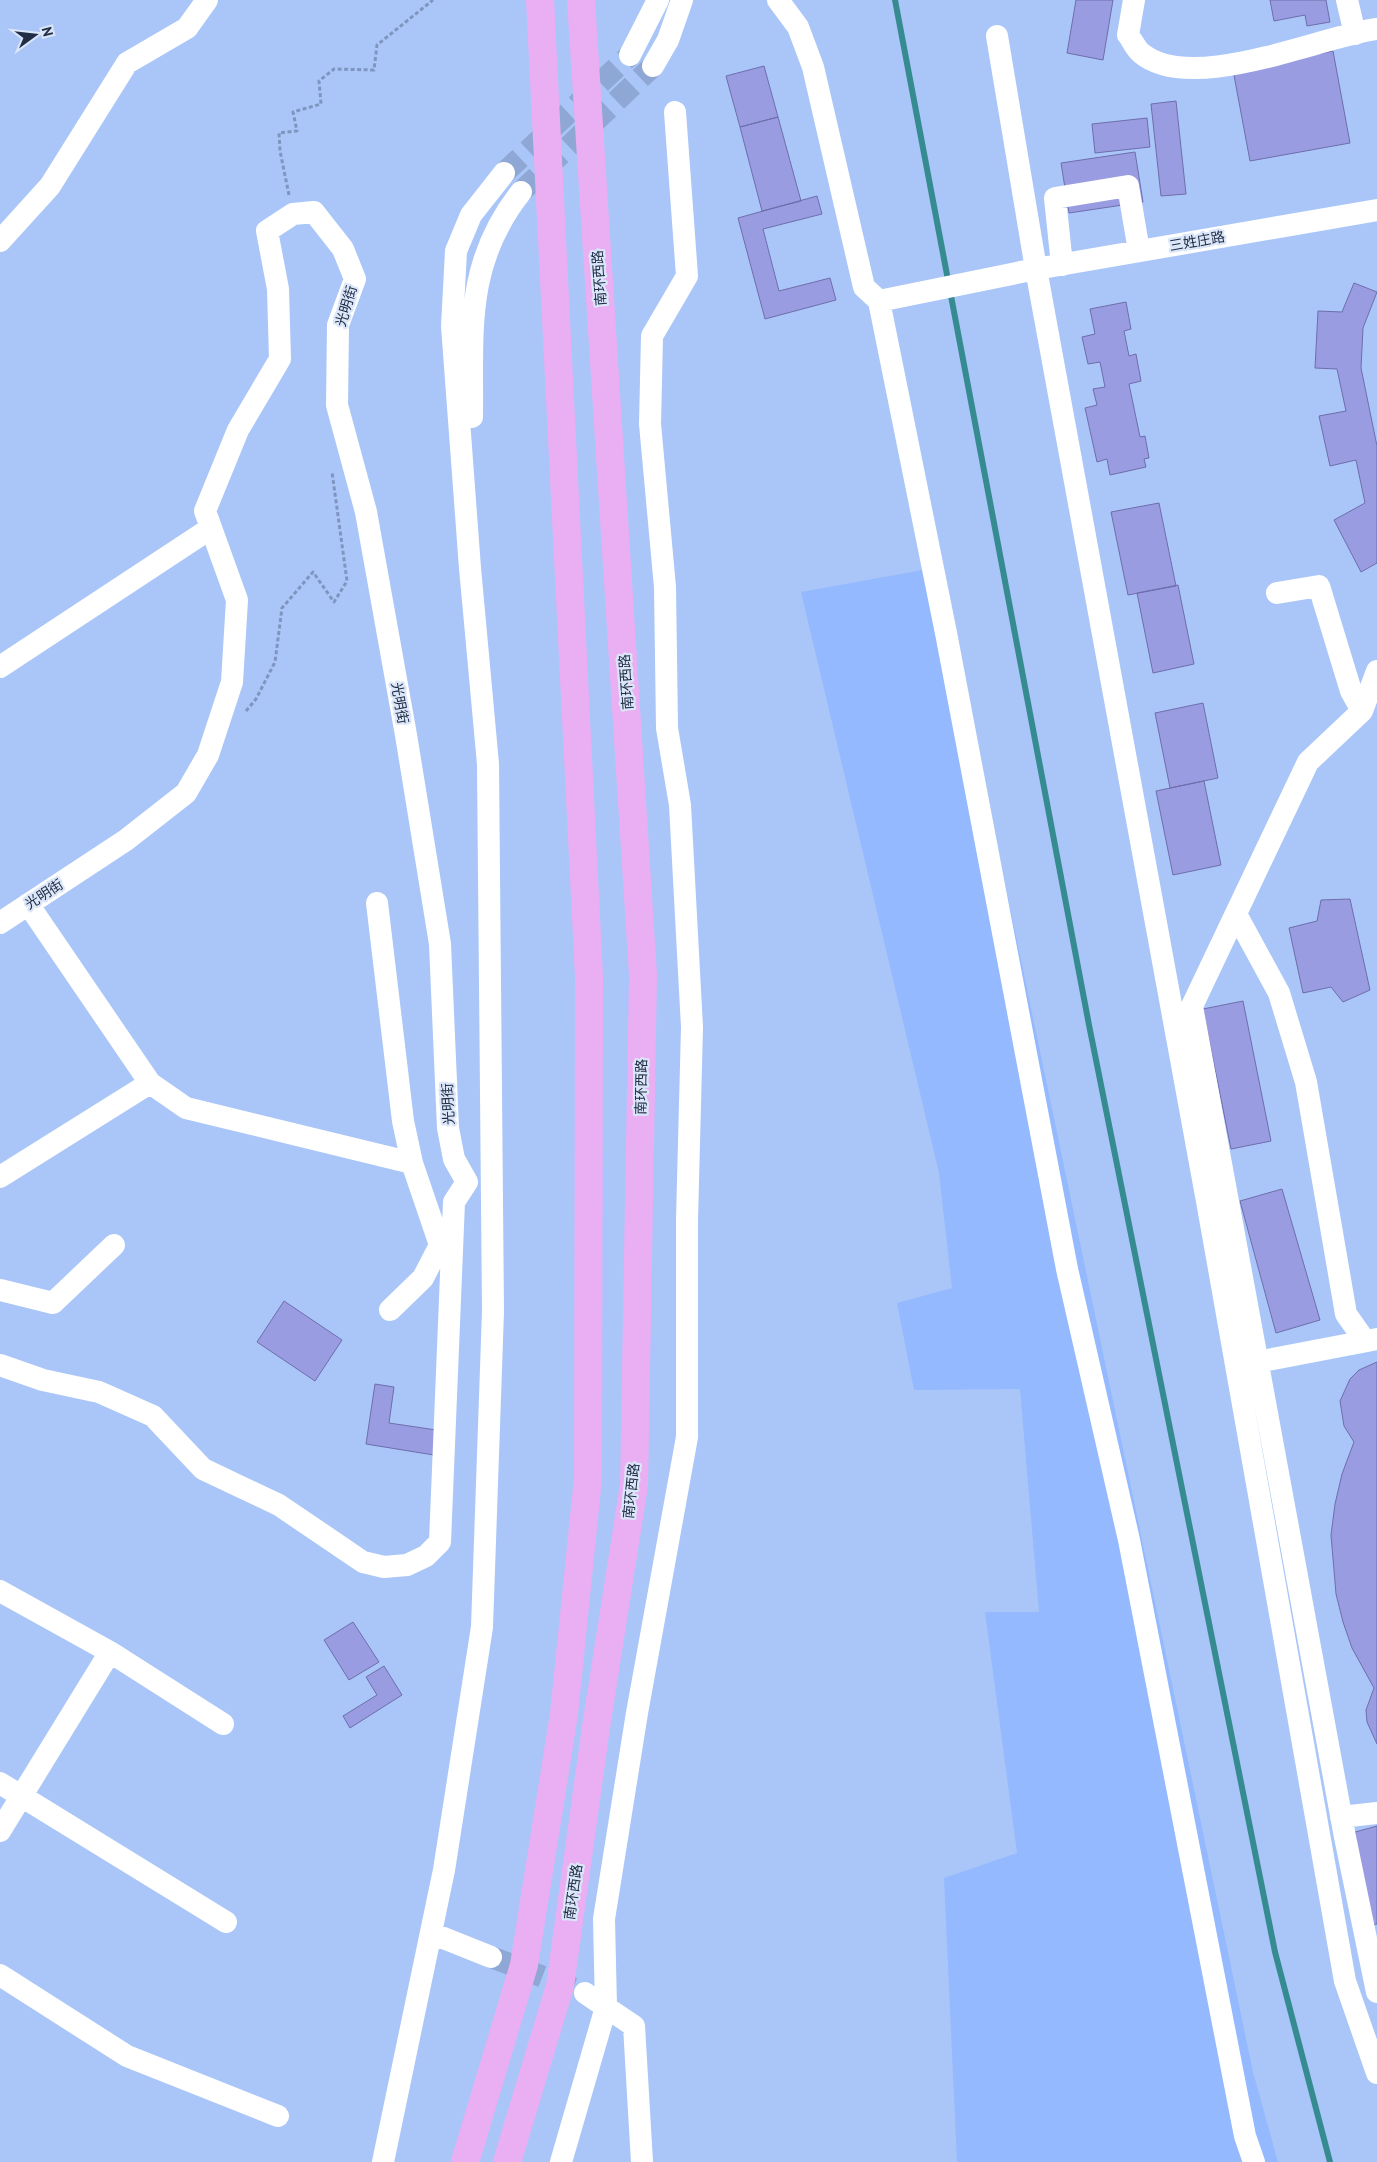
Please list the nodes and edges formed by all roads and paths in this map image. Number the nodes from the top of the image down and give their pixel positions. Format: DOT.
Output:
graph roads {
  1 [pos="207,0"];
  2 [pos="433,0"];
  3 [pos="540,0"];
  4 [pos="581,0"];
  5 [pos="658,0"];
  6 [pos="682,0"];
  7 [pos="778,0"];
  8 [pos="1134,0"];
  9 [pos="1347,0"];
  10 [pos="1368,31"];
  11 [pos="997,36"];
  12 [pos="630,55"];
  13 [pos="653,66"];
  14 [pos="675,112"];
  15 [pos="504,173"];
  16 [pos="521,192"];
  17 [pos="1377,210"];
  18 [pos="293,214"];
  19 [pos="0,242"];
  20 [pos="1139,251"];
  21 [pos="1062,265"];
  22 [pos="1027,272"];
  23 [pos="887,300"];
  24 [pos="353,463"];
  25 [pos="211,528"];
  26 [pos="470,568"];
  27 [pos="1277,593"];
  28 [pos="0,667"];
  29 [pos="1377,671"];
  30 [pos="1362,711"];
  31 [pos="244,713"];
  32 [pos="377,903"];
  33 [pos="28,904"];
  34 [pos="1236,914"];
  35 [pos="0,923"];
  36 [pos="150,1082"];
  37 [pos="412,1162"];
  38 [pos="0,1177"];
  39 [pos="467,1182"];
  40 [pos="492,1186"];
  41 [pos="114,1245"];
  42 [pos="446,1246"];
  43 [pos="0,1290"];
  44 [pos="390,1310"];
  45 [pos="1371,1340"];
  46 [pos="1257,1362"];
  47 [pos="0,1365"];
  48 [pos="0,1591"];
  49 [pos="110,1652"];
  50 [pos="223,1724"];
  51 [pos="0,1783"];
  52 [pos="22,1796"];
  53 [pos="1377,1812"];
  54 [pos="1341,1817"];
  55 [pos="0,1831"];
  56 [pos="226,1922"];
  57 [pos="431,1933"];
  58 [pos="491,1957"];
  59 [pos="0,1975"];
  60 [pos="1377,1992"];
  61 [pos="585,1993"];
  62 [pos="606,2007"];
  63 [pos="1377,2073"];
  64 [pos="278,2116"];
  65 [pos="383,2162"];
  66 [pos="466,2162"];
  67 [pos="508,2162"];
  68 [pos="561,2162"];
  69 [pos="642,2162"];
  70 [pos="1254,2162"];
  1 -- 19 [label="street"];
  2 -- 18 [label="path"];
  3 -- 66 [label="highway"];
  4 -- 67 [label="highway, 南环西路"];
  5 -- 12 [label="street"];
  6 -- 13 [label="street"];
  7 -- 23 [label="street"];
  8 -- 10 [label="street"];
  9 -- 10 [label="street"];
  11 -- 22 [label="street"];
  14 -- 62 [label="street"];
  15 -- 26 [label="street"];
  16 -- 26 [label="street"];
  17 -- 20 [label="street, 三姓庄路"];
  18 -- 24 [label="street, 光明街"];
  18 -- 25 [label="street, 光明街"];
  20 -- 21 [label="street, 三姓庄路"];
  20 -- 21 [label="street"];
  21 -- 22 [label="street, 三姓庄路"];
  22 -- 23 [label="street, 三姓庄路"];
  22 -- 63 [label="street"];
  23 -- 70 [label="street"];
  24 -- 31 [label="path"];
  24 -- 39 [label="street, 光明街"];
  25 -- 28 [label="street"];
  25 -- 33 [label="street, 光明街"];
  26 -- 40 [label="street"];
  27 -- 30 [label="street"];
  29 -- 30 [label="street"];
  30 -- 34 [label="street"];
  32 -- 37 [label="street"];
  33 -- 35 [label="street, 光明街"];
  33 -- 36 [label="street"];
  34 -- 45 [label="street"];
  34 -- 46 [label="street"];
  36 -- 37 [label="street"];
  36 -- 38 [label="street"];
  37 -- 42 [label="street"];
  39 -- 40 [label="street"];
  39 -- 42 [label="street"];
  40 -- 57 [label="street"];
  41 -- 43 [label="street"];
  42 -- 44 [label="street"];
  42 -- 47 [label="street"];
  45 -- 46 [label="street"];
  46 -- 54 [label="street"];
  48 -- 49 [label="street"];
  49 -- 50 [label="street"];
  49 -- 52 [label="street"];
  51 -- 52 [label="street"];
  52 -- 55 [label="street"];
  52 -- 56 [label="street"];
  53 -- 54 [label="street"];
  54 -- 60 [label="street"];
  57 -- 58 [label="street"];
  57 -- 65 [label="street"];
  59 -- 64 [label="street"];
  61 -- 62 [label="street"];
  62 -- 68 [label="street"];
  62 -- 69 [label="street"];
}
